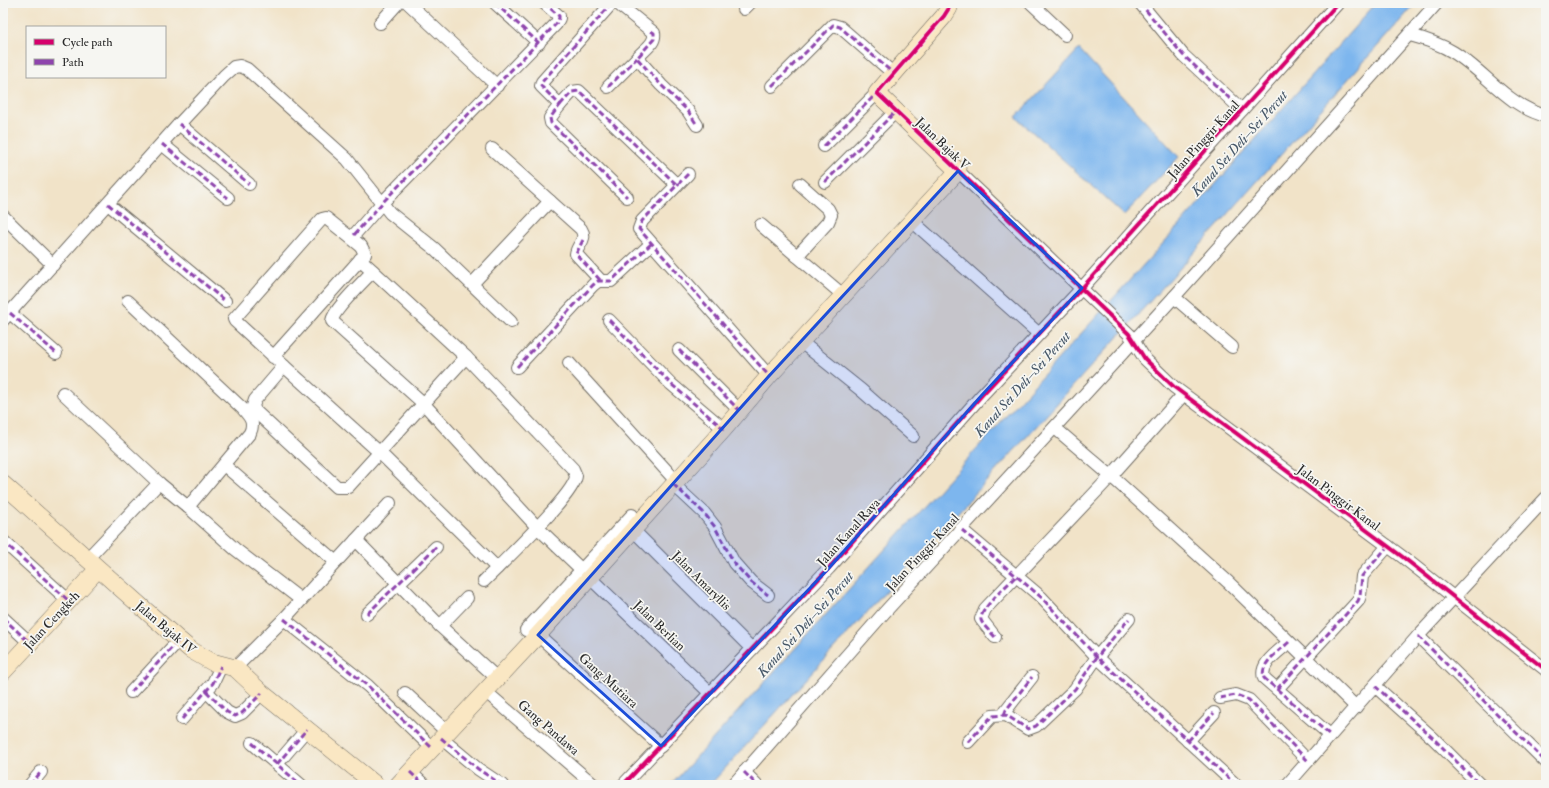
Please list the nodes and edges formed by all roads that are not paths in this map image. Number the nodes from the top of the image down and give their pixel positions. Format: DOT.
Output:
graph roads {
  1 [pos="398,3"];
  2 [pos="408,3"];
  3 [pos="495,3"];
  4 [pos="544,3"];
  5 [pos="612,3"];
  6 [pos="617,3"];
  7 [pos="949,3"];
  8 [pos="1031,3"];
  9 [pos="1140,3"];
  10 [pos="1338,3"];
  11 [pos="1437,3"];
  12 [pos="380,23"];
  13 [pos="1065,35"];
  14 [pos="1410,35"];
  15 [pos="539,43"];
  16 [pos="636,58"];
  17 [pos="894,74"];
  18 [pos="497,86"];
  19 [pos="772,86"];
  20 [pos="608,87"];
  21 [pos="877,93"];
  22 [pos="560,105"];
  23 [pos="1242,110"];
  24 [pos="896,111"];
  25 [pos="1546,116"];
  26 [pos="179,124"];
  27 [pos="697,126"];
  28 [pos="162,144"];
  29 [pos="824,146"];
  30 [pos="492,149"];
  31 [pos="958,171"];
  32 [pos="688,174"];
  33 [pos="825,182"];
  34 [pos="249,184"];
  35 [pos="800,184"];
  36 [pos="677,185"];
  37 [pos="627,197"];
  38 [pos="228,198"];
  39 [pos="550,201"];
  40 [pos="383,202"];
  41 [pos="108,204"];
  42 [pos="3,216"];
  43 [pos="912,222"];
  44 [pos="761,225"];
  45 [pos="354,235"];
  46 [pos="651,244"];
  47 [pos="797,256"];
  48 [pos="360,259"];
  49 [pos="53,265"];
  50 [pos="372,271"];
  51 [pos="601,281"];
  52 [pos="472,284"];
  53 [pos="1083,289"];
  54 [pos="843,295"];
  55 [pos="1174,297"];
  56 [pos="128,301"];
  57 [pos="225,301"];
  58 [pos="6,317"];
  59 [pos="609,320"];
  60 [pos="511,322"];
  61 [pos="1038,333"];
  62 [pos="1132,337"];
  63 [pos="801,342"];
  64 [pos="1232,347"];
  65 [pos="679,350"];
  66 [pos="56,353"];
  67 [pos="273,357"];
  68 [pos="466,357"];
  69 [pos="569,363"];
  70 [pos="284,366"];
  71 [pos="517,367"];
  72 [pos="769,376"];
  73 [pos="64,393"];
  74 [pos="1183,395"];
  75 [pos="423,403"];
  76 [pos="739,410"];
  77 [pos="1055,428"];
  78 [pos="724,429"];
  79 [pos="913,436"];
  80 [pos="379,452"];
  81 [pos="224,465"];
  82 [pos="1112,476"];
  83 [pos="159,483"];
  84 [pos="674,483"];
  85 [pos="3,484"];
  86 [pos="1546,498"];
  87 [pos="390,503"];
  88 [pos="188,507"];
  89 [pos="633,523"];
  90 [pos="537,527"];
  91 [pos="962,530"];
  92 [pos="356,540"];
  93 [pos="3,541"];
  94 [pos="1388,546"];
  95 [pos="436,547"];
  96 [pos="336,562"];
  97 [pos="93,564"];
  98 [pos="497,568"];
  99 [pos="586,574"];
  100 [pos="1016,576"];
  101 [pos="484,581"];
  102 [pos="398,584"];
  103 [pos="768,595"];
  104 [pos="467,598"];
  105 [pos="1453,598"];
  106 [pos="300,599"];
  107 [pos="69,601"];
  108 [pos="367,614"];
  109 [pos="3,618"];
  110 [pos="284,619"];
  111 [pos="1129,619"];
  112 [pos="440,626"];
  113 [pos="532,633"];
  114 [pos="1418,636"];
  115 [pos="995,637"];
  116 [pos="179,640"];
  117 [pos="29,642"];
  118 [pos="1289,642"];
  119 [pos="752,649"];
  120 [pos="1097,657"];
  121 [pos="1306,658"];
  122 [pos="228,667"];
  123 [pos="1546,670"];
  124 [pos="3,672"];
  125 [pos="1032,677"];
  126 [pos="498,678"];
  127 [pos="1375,686"];
  128 [pos="1277,689"];
  129 [pos="206,691"];
  130 [pos="485,691"];
  131 [pos="131,692"];
  132 [pos="262,693"];
  133 [pos="405,693"];
  134 [pos="710,693"];
  135 [pos="1220,698"];
  136 [pos="1356,707"];
  137 [pos="1214,713"];
  138 [pos="1004,715"];
  139 [pos="182,719"];
  140 [pos="307,729"];
  141 [pos="1330,735"];
  142 [pos="440,740"];
  143 [pos="1188,741"];
  144 [pos="968,742"];
  145 [pos="252,743"];
  146 [pos="661,746"];
  147 [pos="1308,761"];
  148 [pos="1546,762"];
  149 [pos="277,764"];
  150 [pos="41,772"];
  151 [pos="410,772"];
  152 [pos="744,772"];
  153 [pos="30,785"];
  154 [pos="301,785"];
  155 [pos="376,785"];
  156 [pos="398,785"];
  157 [pos="424,785"];
  158 [pos="502,785"];
  159 [pos="594,785"];
  160 [pos="623,785"];
  161 [pos="733,785"];
  162 [pos="757,785"];
  163 [pos="1236,785"];
  164 [pos="1287,785"];
  165 [pos="1480,785"];
  1 -- 12 [label="street"];
  2 -- 18 [label="street"];
  3 -- 15 [label="street"];
  4 -- 15 [label="street"];
  5 -- 22 [label="street"];
  6 -- 16 [label="street"];
  7 -- 17 [label="street"];
  8 -- 13 [label="street"];
  9 -- 23 [label="street"];
  10 -- 23 [label="street, Jalan Pinggir Kanal"];
  11 -- 14 [label="street, Jalan Pinggir Kanal"];
  14 -- 25 [label="street"];
  14 -- 55 [label="street, Jalan Pinggir Kanal"];
  15 -- 18 [label="street"];
  16 -- 20 [label="street"];
  16 -- 27 [label="street"];
  17 -- 19 [label="street"];
  17 -- 21 [label="street"];
  18 -- 40 [label="street"];
  21 -- 24 [label="street, Jalan Bajak V"];
  21 -- 29 [label="street"];
  22 -- 36 [label="street"];
  22 -- 37 [label="street"];
  23 -- 53 [label="street, Jalan Pinggir Kanal"];
  24 -- 31 [label="street, Jalan Bajak V"];
  24 -- 33 [label="street"];
  26 -- 28 [label="street"];
  26 -- 34 [label="street"];
  26 -- 40 [label="street"];
  28 -- 38 [label="street"];
  28 -- 41 [label="street"];
  30 -- 39 [label="street"];
  31 -- 43 [label="street"];
  31 -- 53 [label="street, Jalan Bajak V"];
  32 -- 36 [label="street"];
  35 -- 47 [label="street"];
  36 -- 46 [label="street"];
  39 -- 51 [label="street"];
  39 -- 52 [label="street"];
  40 -- 45 [label="street"];
  40 -- 52 [label="street"];
  41 -- 49 [label="street"];
  41 -- 57 [label="street"];
  42 -- 49 [label="street"];
  43 -- 54 [label="street"];
  43 -- 61 [label="street"];
  44 -- 47 [label="street"];
  46 -- 51 [label="street"];
  46 -- 72 [label="street"];
  47 -- 54 [label="street"];
  48 -- 50 [label="street"];
  48 -- 67 [label="street"];
  48 -- 67 [label="street"];
  49 -- 58 [label="street"];
  50 -- 68 [label="street"];
  50 -- 75 [label="street, Jalan Berlian"];
  51 -- 71 [label="street"];
  52 -- 60 [label="street"];
  53 -- 61 [label="street, Jalan Kanal Raya"];
  53 -- 62 [label="street, Jalan Bajak V"];
  54 -- 63 [label="street"];
  55 -- 62 [label="street, Jalan Pinggir Kanal"];
  55 -- 64 [label="street"];
  56 -- 81 [label="street"];
  58 -- 66 [label="street"];
  59 -- 78 [label="street"];
  61 -- 119 [label="street, Jalan Kanal Raya"];
  62 -- 74 [label="street, Jalan Pinggir Kanal"];
  62 -- 77 [label="street, Jalan Pinggir Kanal"];
  63 -- 72 [label="street"];
  63 -- 79 [label="street"];
  65 -- 76 [label="street"];
  67 -- 70 [label="street"];
  68 -- 75 [label="street"];
  68 -- 90 [label="street"];
  69 -- 84 [label="street"];
  70 -- 80 [label="street"];
  70 -- 80 [label="street"];
  72 -- 76 [label="street"];
  73 -- 83 [label="street"];
  74 -- 82 [label="street"];
  74 -- 94 [label="street, Jalan Pinggir Kanal"];
  75 -- 80 [label="street"];
  75 -- 90 [label="street, Jalan Berlian"];
  76 -- 78 [label="street"];
  77 -- 82 [label="street"];
  77 -- 91 [label="street, Jalan Pinggir Kanal"];
  78 -- 84 [label="street"];
  80 -- 98 [label="street"];
  81 -- 88 [label="street"];
  81 -- 96 [label="street"];
  82 -- 100 [label="street"];
  82 -- 118 [label="street"];
  83 -- 88 [label="street"];
  83 -- 97 [label="street"];
  84 -- 89 [label="street"];
  84 -- 103 [label="street"];
  85 -- 97 [label="street, Jalan Bajak IV"];
  86 -- 105 [label="street"];
  87 -- 92 [label="street"];
  88 -- 106 [label="street"];
  89 -- 99 [label="street"];
  89 -- 119 [label="street, Jalan Amaryllis"];
  90 -- 98 [label="street"];
  90 -- 99 [label="street, Jalan Berlian"];
  91 -- 100 [label="street"];
  91 -- 152 [label="street, Jalan Pinggir Kanal"];
  92 -- 96 [label="street"];
  92 -- 102 [label="street"];
  93 -- 107 [label="street"];
  94 -- 105 [label="street, Jalan Pinggir Kanal"];
  94 -- 121 [label="street"];
  95 -- 102 [label="street"];
  96 -- 106 [label="street"];
  97 -- 107 [label="street, Jalan Cengkeh"];
  97 -- 116 [label="street, Jalan Bajak IV"];
  98 -- 101 [label="street"];
  99 -- 113 [label="street"];
  99 -- 134 [label="street, Jalan Berlian"];
  100 -- 115 [label="street"];
  100 -- 120 [label="street"];
  102 -- 108 [label="street"];
  102 -- 112 [label="street"];
  104 -- 112 [label="street"];
  105 -- 114 [label="street"];
  105 -- 123 [label="street, Jalan Pinggir Kanal"];
  106 -- 110 [label="street"];
  107 -- 117 [label="street, Jalan Cengkeh"];
  109 -- 117 [label="street"];
  110 -- 122 [label="street"];
  110 -- 142 [label="street"];
  111 -- 120 [label="street"];
  112 -- 126 [label="street"];
  113 -- 126 [label="street"];
  113 -- 146 [label="street, Gang Mutiara"];
  114 -- 127 [label="street"];
  114 -- 148 [label="street"];
  116 -- 122 [label="street, Jalan Bajak IV"];
  116 -- 131 [label="street"];
  117 -- 124 [label="street, Jalan Cengkeh"];
  118 -- 121 [label="street"];
  118 -- 128 [label="street"];
  119 -- 134 [label="street, Jalan Kanal Raya"];
  120 -- 138 [label="street"];
  120 -- 143 [label="street"];
  121 -- 128 [label="street"];
  121 -- 136 [label="street"];
  122 -- 129 [label="street"];
  122 -- 132 [label="street, Jalan Bajak IV"];
  125 -- 138 [label="street"];
  126 -- 130 [label="street"];
  127 -- 136 [label="street"];
  127 -- 165 [label="street"];
  128 -- 141 [label="street"];
  129 -- 132 [label="street"];
  129 -- 139 [label="street"];
  130 -- 142 [label="street"];
  130 -- 159 [label="street, Gang Pandawa"];
  132 -- 140 [label="street, Jalan Bajak IV"];
  133 -- 142 [label="street"];
  134 -- 146 [label="street, Jalan Kanal Raya"];
  135 -- 147 [label="street"];
  136 -- 141 [label="street"];
  137 -- 143 [label="street"];
  138 -- 144 [label="street"];
  140 -- 149 [label="street"];
  140 -- 155 [label="street, Jalan Bajak IV"];
  141 -- 147 [label="street"];
  142 -- 151 [label="street"];
  142 -- 158 [label="street"];
  143 -- 163 [label="street"];
  145 -- 149 [label="street"];
  146 -- 160 [label="street, Jalan Kanal Raya"];
  147 -- 164 [label="street"];
  149 -- 154 [label="street"];
  150 -- 153 [label="street"];
  151 -- 156 [label="street"];
  151 -- 157 [label="street"];
  152 -- 161 [label="street, Jalan Pinggir Kanal"];
  152 -- 162 [label="street"];
}
